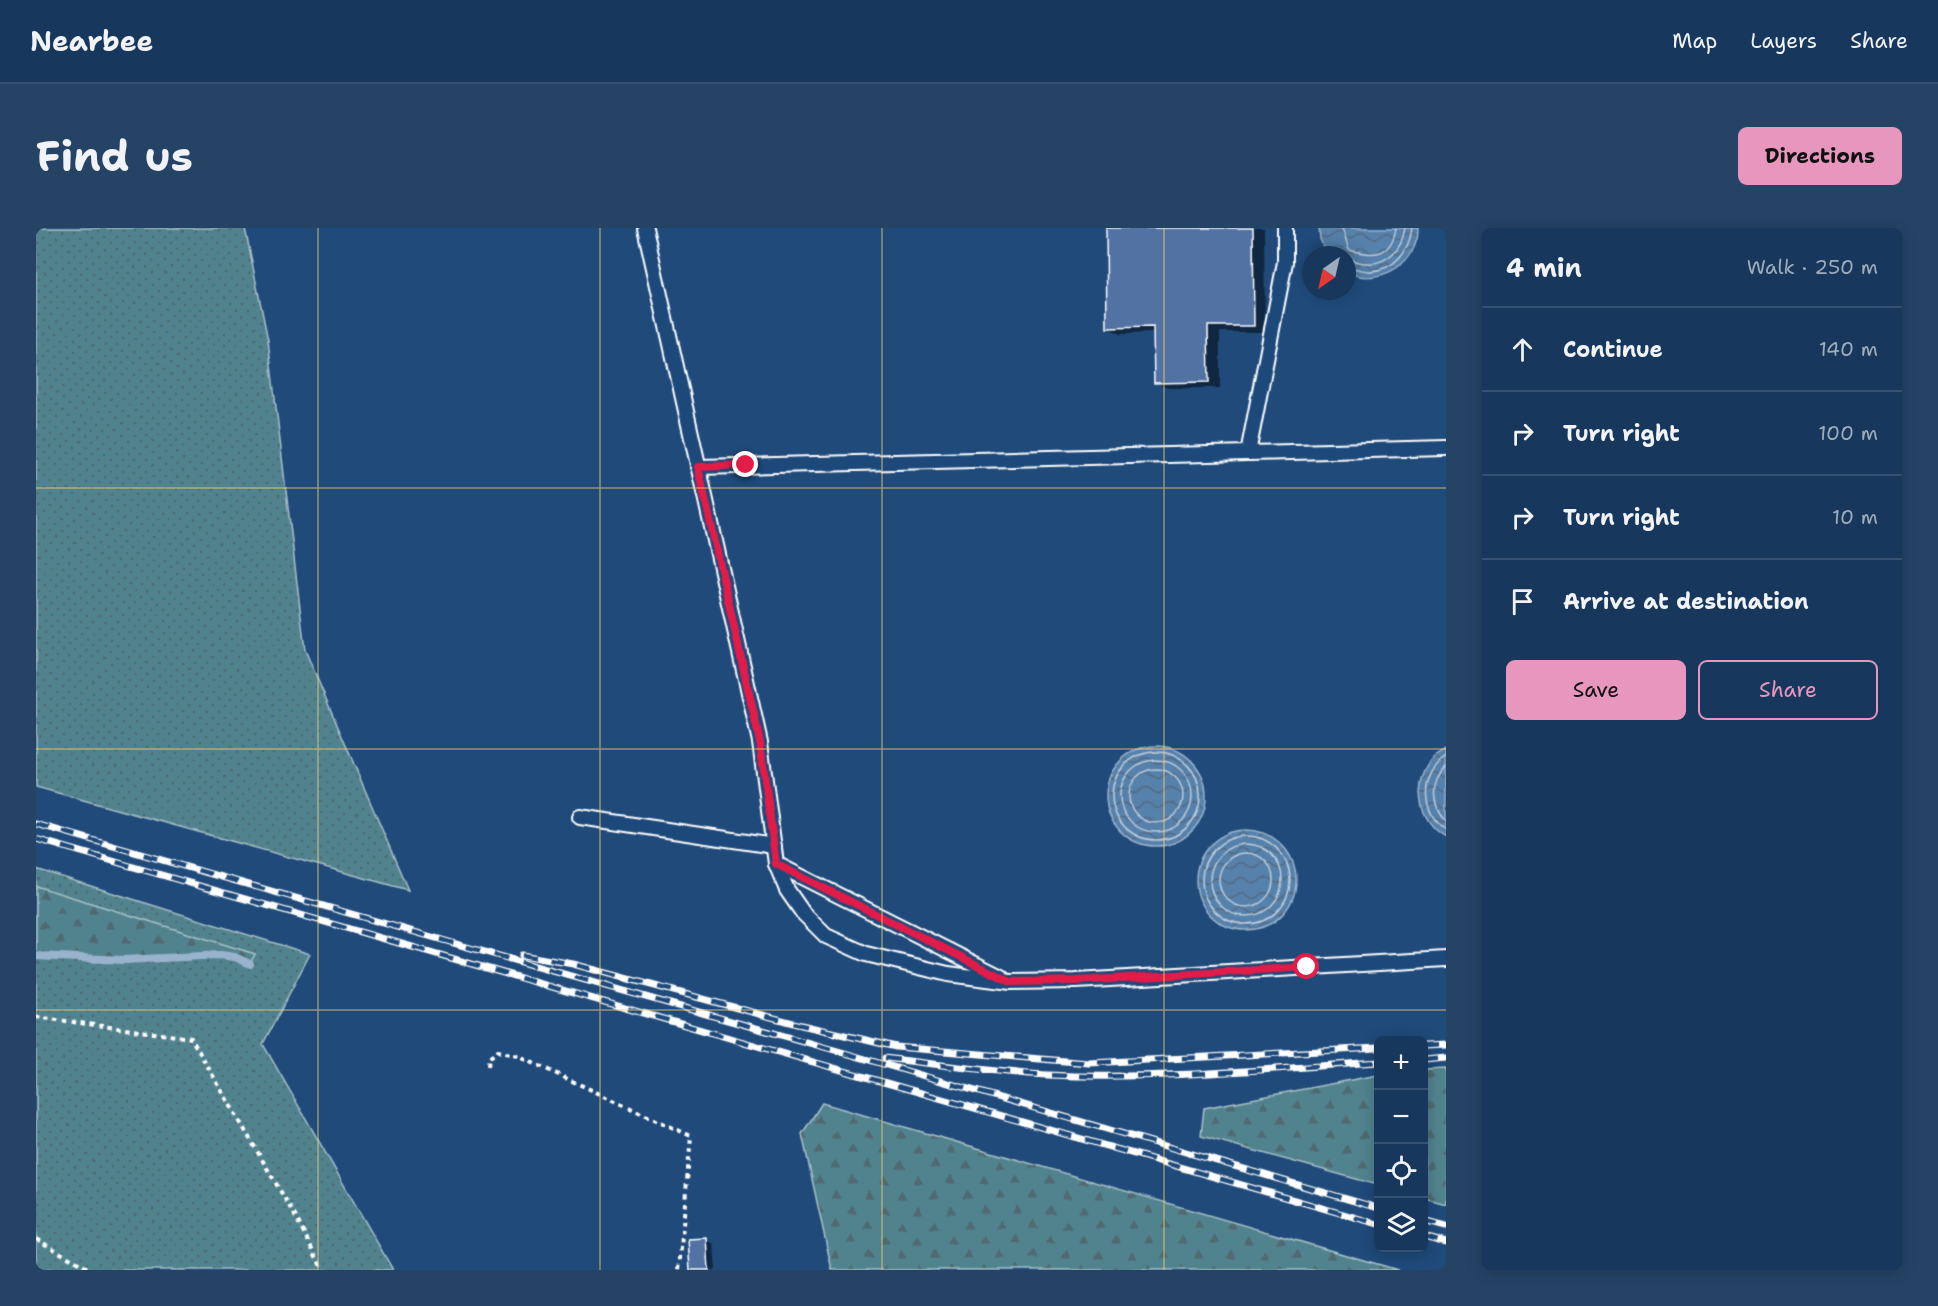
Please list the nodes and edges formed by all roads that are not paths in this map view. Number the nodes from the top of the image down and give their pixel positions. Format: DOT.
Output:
graph roads {
  1 [pos="645,228"];
  2 [pos="1285,228"];
  3 [pos="1446,448"];
  4 [pos="1248,453"];
  5 [pos="698,467"];
  6 [pos="580,817"];
  7 [pos="774,846"];
  8 [pos="776,864"];
  9 [pos="1446,959"];
  10 [pos="1011,982"];
  1 -- 5 [label="lane"];
  2 -- 4 [label="lane"];
  3 -- 4 [label="lane"];
  4 -- 5 [label="lane"];
  5 -- 7 [label="lane"];
  6 -- 7 [label="lane"];
  7 -- 8 [label="lane"];
  8 -- 10 [label="lane"];
  8 -- 10 [label="lane"];
  9 -- 10 [label="lane"];
}
